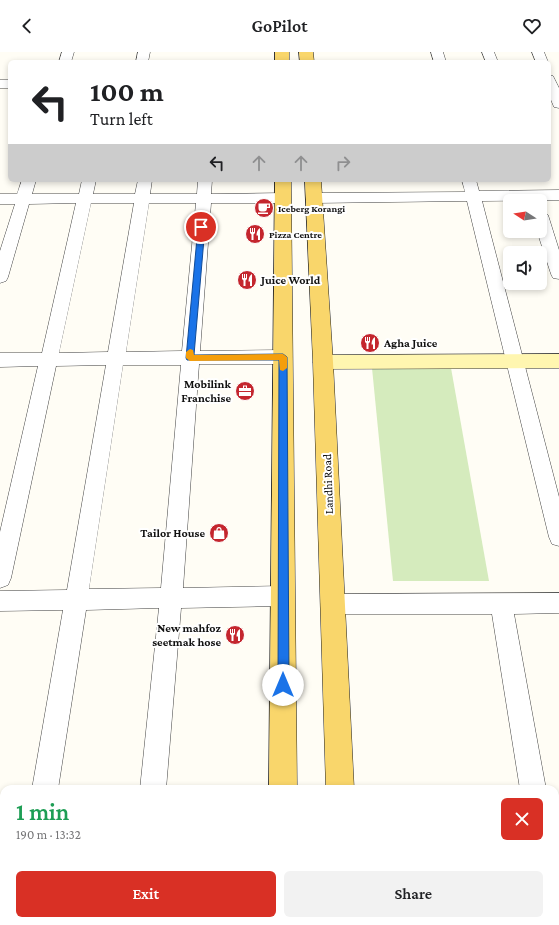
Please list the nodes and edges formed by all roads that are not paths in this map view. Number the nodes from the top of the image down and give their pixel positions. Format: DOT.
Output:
graph roads {
  1 [pos="552,83"];
  2 [pos="559,104"];
  3 [pos="28,182"];
  4 [pos="88,182"];
  5 [pos="530,182"];
  6 [pos="471,188"];
  7 [pos="144,189"];
  8 [pos="204,189"];
  9 [pos="283,189"];
  10 [pos="314,189"];
  11 [pos="509,194"];
  12 [pos="534,194"];
  13 [pos="559,195"];
  14 [pos="547,196"];
  15 [pos="0,199"];
  16 [pos="23,199"];
  17 [pos="84,199"];
  18 [pos="547,237"];
  19 [pos="559,274"];
  20 [pos="0,277"];
  21 [pos="283,357"];
  22 [pos="190,358"];
  23 [pos="116,359"];
  24 [pos="0,360"];
  25 [pos="50,360"];
  26 [pos="514,361"];
  27 [pos="559,361"];
  28 [pos="323,362"];
  29 [pos="559,537"];
  30 [pos="0,578"];
  31 [pos="283,596"];
  32 [pos="171,598"];
  33 [pos="76,600"];
  34 [pos="0,601"];
  35 [pos="559,603"];
  36 [pos="332,604"];
  37 [pos="501,604"];
  38 [pos="46,785"];
  39 [pos="153,785"];
  40 [pos="283,785"];
  41 [pos="340,785"];
  42 [pos="532,785"];
  1 -- 2 [label="street"];
  3 -- 16 [label="street"];
  4 -- 17 [label="street"];
  5 -- 12 [label="street"];
  6 -- 10 [label="street"];
  6 -- 11 [label="street"];
  6 -- 26 [label="street"];
  7 -- 8 [label="street"];
  7 -- 17 [label="street"];
  7 -- 23 [label="street"];
  8 -- 9 [label="street"];
  8 -- 22 [label="street"];
  9 -- 21 [label="main road"];
  10 -- 28 [label="main road, Landhi Road"];
  13 -- 14 [label="street"];
  15 -- 16 [label="street"];
  16 -- 17 [label="street"];
  16 -- 20 [label="street"];
  17 -- 25 [label="street"];
  18 -- 19 [label="street"];
  21 -- 22 [label="street"];
  21 -- 31 [label="main road"];
  22 -- 23 [label="street"];
  22 -- 32 [label="street"];
  23 -- 25 [label="street"];
  23 -- 33 [label="street"];
  24 -- 25 [label="street"];
  25 -- 30 [label="street"];
  26 -- 27 [label="street"];
  26 -- 28 [label="street"];
  26 -- 29 [label="street"];
  28 -- 36 [label="main road, Landhi Road"];
  31 -- 32 [label="street"];
  31 -- 40 [label="main road"];
  32 -- 33 [label="street"];
  32 -- 39 [label="street"];
  33 -- 34 [label="street"];
  33 -- 38 [label="street"];
  35 -- 37 [label="street"];
  36 -- 37 [label="street"];
  36 -- 41 [label="main road, Landhi Road"];
  37 -- 42 [label="street"];
}
